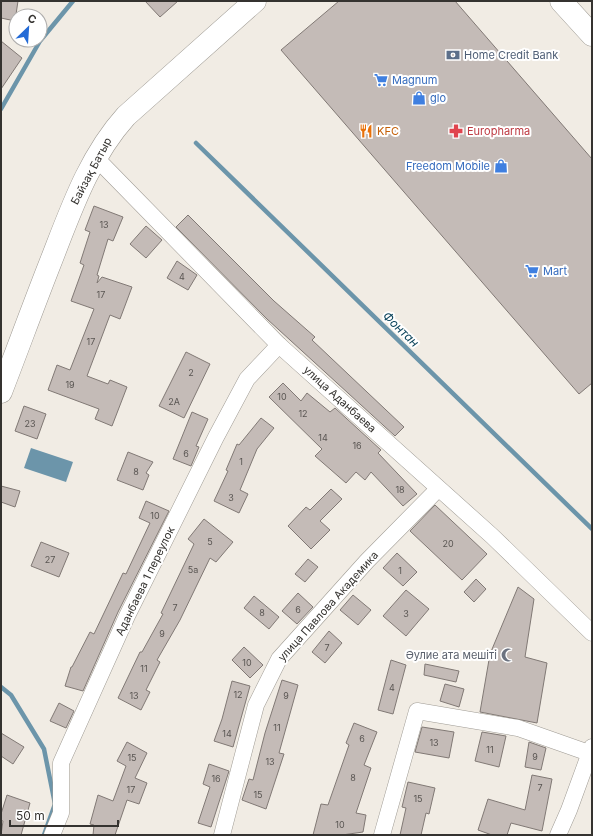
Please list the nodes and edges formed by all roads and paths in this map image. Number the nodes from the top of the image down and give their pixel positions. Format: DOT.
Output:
graph roads {
  1 [pos="255,1"];
  2 [pos="561,1"];
  3 [pos="592,35"];
  4 [pos="96,158"];
  5 [pos="279,345"];
  6 [pos="1,392"];
  7 [pos="438,489"];
  8 [pos="592,632"];
  9 [pos="590,750"];
  10 [pos="52,835"];
  11 [pos="222,835"];
  12 [pos="382,835"];
  13 [pos="558,835"];
  1 -- 4 [label="street, Байзақ Батыр"];
  2 -- 3 [label="street"];
  4 -- 5 [label="street, улица Аданбаева"];
  4 -- 6 [label="street, Байзақ Батыр"];
  5 -- 7 [label="street, улица Аданбаева"];
  5 -- 10 [label="street, Аданбаева 1 переулок"];
  7 -- 8 [label="street, улица Аданбаева"];
  7 -- 11 [label="street, улица Павлова Академика"];
  9 -- 12 [label="street"];
  9 -- 13 [label="street"];
}
